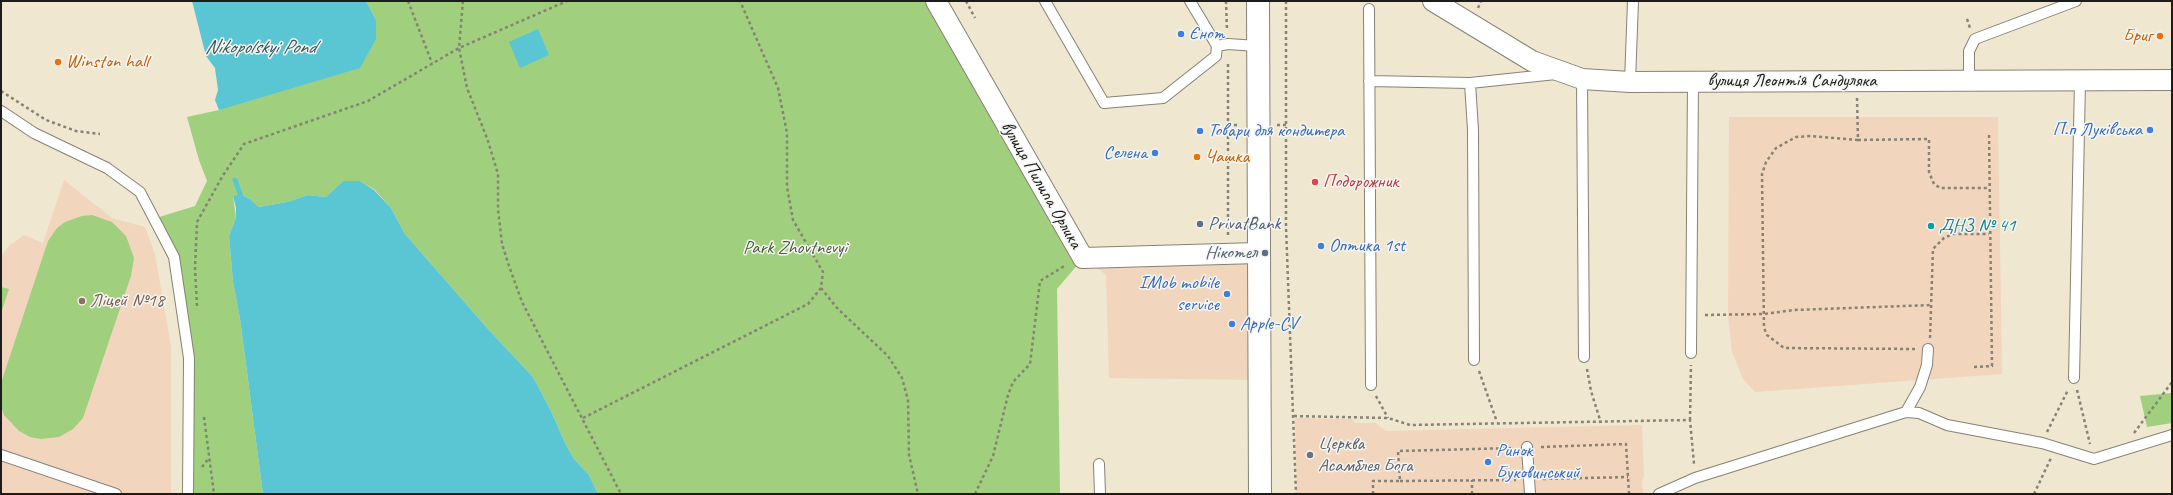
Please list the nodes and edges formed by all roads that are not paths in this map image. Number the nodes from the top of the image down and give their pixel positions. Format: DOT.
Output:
graph roads {
  1 [pos="936,1"];
  2 [pos="1045,1"];
  3 [pos="1190,1"];
  4 [pos="1258,1"];
  5 [pos="1433,1"];
  6 [pos="1633,1"];
  7 [pos="2076,1"];
  8 [pos="1369,9"];
  9 [pos="1217,46"];
  10 [pos="1257,46"];
  11 [pos="1573,76"];
  12 [pos="2080,80"];
  13 [pos="2172,80"];
  14 [pos="1368,81"];
  15 [pos="1693,81"];
  16 [pos="1969,81"];
  17 [pos="1630,82"];
  18 [pos="1470,83"];
  19 [pos="1,112"];
  20 [pos="1258,253"];
  21 [pos="1928,349"];
  22 [pos="1691,353"];
  23 [pos="1584,357"];
  24 [pos="1474,360"];
  25 [pos="2074,378"];
  26 [pos="1371,385"];
  27 [pos="1906,412"];
  28 [pos="2172,435"];
  29 [pos="1527,448"];
  30 [pos="1,455"];
  31 [pos="1099,464"];
  32 [pos="116,494"];
  33 [pos="188,494"];
  34 [pos="1100,494"];
  35 [pos="1260,494"];
  36 [pos="1530,494"];
  37 [pos="1659,494"];
  1 -- 20 [label="street, вулиця Пилипа Орлика"];
  2 -- 9 [label="lane"];
  3 -- 9 [label="lane"];
  4 -- 10 [label="street"];
  5 -- 11 [label="street, вулиця Леонтія Сандуляка"];
  6 -- 17 [label="lane"];
  7 -- 16 [label="lane"];
  8 -- 14 [label="lane"];
  9 -- 10 [label="lane"];
  10 -- 20 [label="street"];
  11 -- 17 [label="street, вулиця Леонтія Сандуляка"];
  11 -- 18 [label="lane"];
  11 -- 23 [label="lane"];
  12 -- 13 [label="street, вулиця Леонтія Сандуляка"];
  12 -- 16 [label="street, вулиця Леонтія Сандуляка"];
  12 -- 25 [label="lane"];
  14 -- 18 [label="lane"];
  14 -- 26 [label="lane"];
  15 -- 16 [label="street, вулиця Леонтія Сандуляка"];
  15 -- 17 [label="street, вулиця Леонтія Сандуляка"];
  15 -- 22 [label="lane"];
  18 -- 24 [label="lane"];
  19 -- 33 [label="lane"];
  20 -- 35 [label="street"];
  21 -- 27 [label="lane"];
  27 -- 28 [label="lane"];
  27 -- 37 [label="lane"];
  29 -- 36 [label="lane"];
  30 -- 32 [label="lane"];
  31 -- 34 [label="lane"];
}
